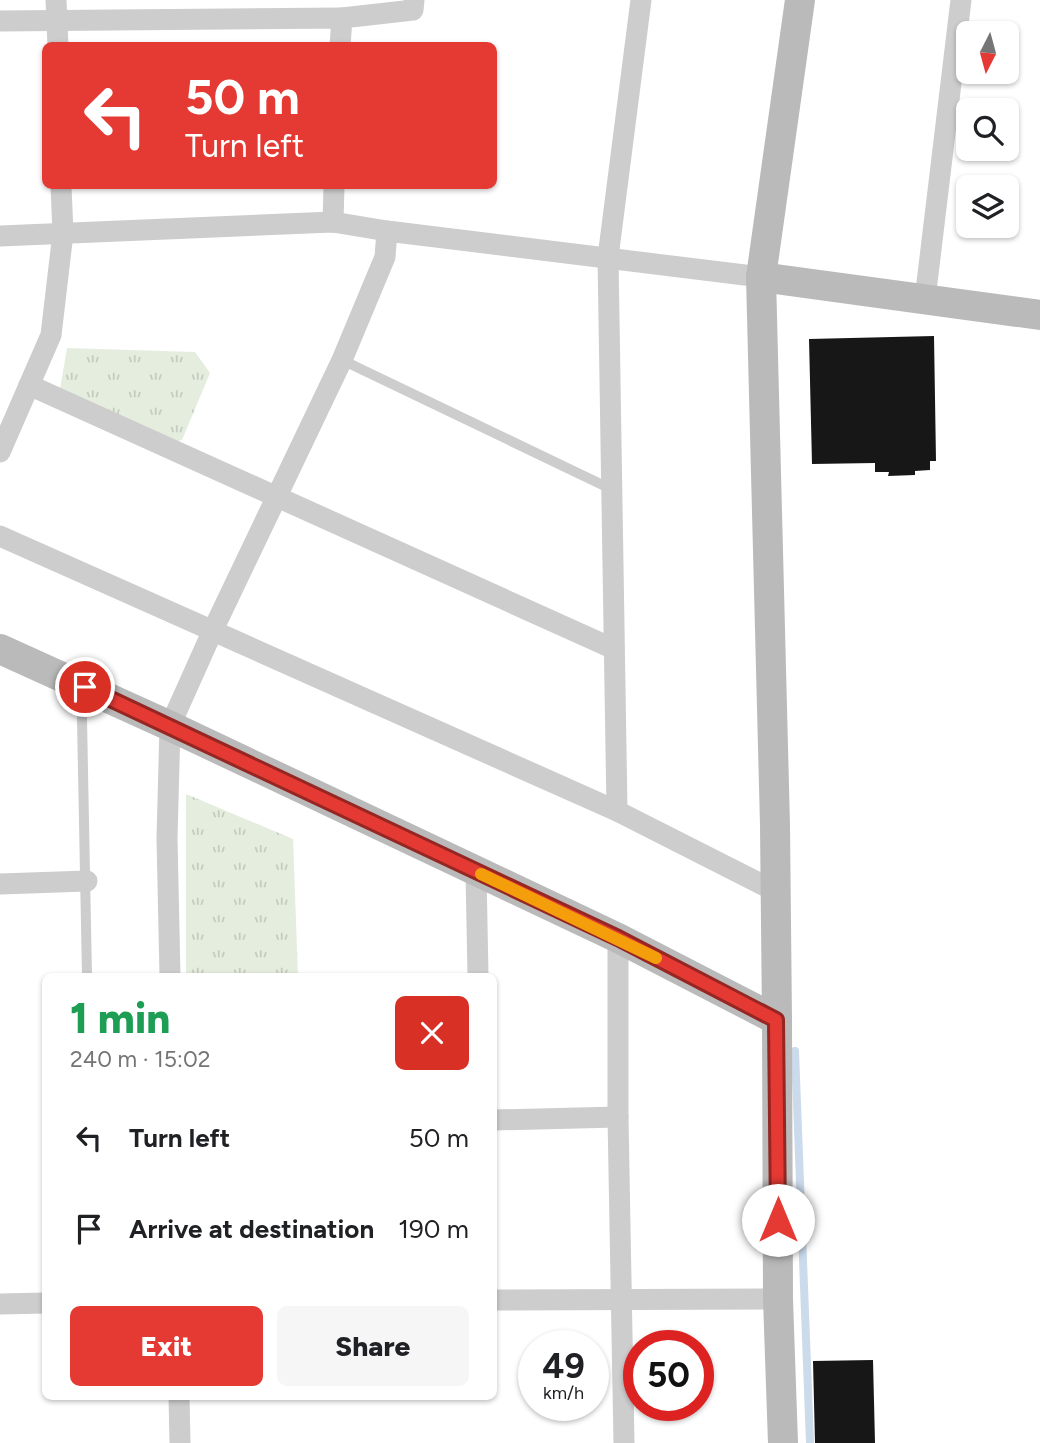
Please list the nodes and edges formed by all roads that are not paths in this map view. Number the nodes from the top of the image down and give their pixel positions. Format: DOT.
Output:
graph roads {
  1 [pos="414,0"];
  2 [pos="641,0"];
  3 [pos="800,0"];
  4 [pos="961,0"];
  5 [pos="57,10"];
  6 [pos="342,18"];
  7 [pos="0,21"];
  8 [pos="58,42"];
  9 [pos="340,42"];
  10 [pos="61,189"];
  11 [pos="334,189"];
  12 [pos="333,222"];
  13 [pos="387,231"];
  14 [pos="62,233"];
  15 [pos="0,236"];
  16 [pos="608,257"];
  17 [pos="761,277"];
  18 [pos="925,299"];
  19 [pos="1040,315"];
  20 [pos="342,360"];
  21 [pos="29,385"];
  22 [pos="0,452"];
  23 [pos="611,489"];
  24 [pos="277,497"];
  25 [pos="0,536"];
  26 [pos="213,630"];
  27 [pos="0,649"];
  28 [pos="614,649"];
  29 [pos="85,687"];
  30 [pos="170,726"];
  31 [pos="617,811"];
  32 [pos="476,872"];
  33 [pos="87,881"];
  34 [pos="0,884"];
  35 [pos="776,892"];
  36 [pos="618,938"];
  37 [pos="87,973"];
  38 [pos="170,973"];
  39 [pos="478,973"];
  40 [pos="776,1020"];
  41 [pos="618,1117"];
  42 [pos="497,1120"];
  43 [pos="778,1299"];
  44 [pos="497,1300"];
  45 [pos="622,1300"];
  46 [pos="42,1303"];
  47 [pos="0,1304"];
  48 [pos="179,1400"];
  49 [pos="180,1443"];
  50 [pos="624,1443"];
  51 [pos="783,1443"];
  1 -- 6 [label="street"];
  2 -- 16 [label="street"];
  3 -- 17 [label="street"];
  4 -- 18 [label="street"];
  5 -- 6 [label="street"];
  5 -- 7 [label="street"];
  5 -- 8 [label="street"];
  6 -- 9 [label="street"];
  10 -- 14 [label="street"];
  11 -- 12 [label="street"];
  12 -- 13 [label="street"];
  12 -- 14 [label="street"];
  13 -- 16 [label="street"];
  13 -- 20 [label="street"];
  14 -- 15 [label="street"];
  14 -- 21 [label="street"];
  16 -- 17 [label="street"];
  16 -- 23 [label="street"];
  17 -- 18 [label="street"];
  17 -- 35 [label="street"];
  18 -- 19 [label="street"];
  20 -- 23 [label="lane"];
  20 -- 24 [label="street"];
  21 -- 22 [label="street"];
  21 -- 24 [label="street"];
  23 -- 28 [label="street"];
  24 -- 26 [label="street"];
  24 -- 28 [label="street"];
  25 -- 26 [label="street"];
  26 -- 30 [label="street"];
  26 -- 31 [label="street"];
  27 -- 29 [label="street"];
  28 -- 31 [label="street"];
  29 -- 30 [label="street"];
  29 -- 33 [label="lane"];
  30 -- 32 [label="street"];
  30 -- 38 [label="street"];
  31 -- 35 [label="street"];
  32 -- 36 [label="street"];
  32 -- 39 [label="street"];
  33 -- 34 [label="street"];
  33 -- 37 [label="lane"];
  35 -- 40 [label="street"];
  36 -- 40 [label="street"];
  36 -- 41 [label="street"];
  40 -- 43 [label="street"];
  41 -- 42 [label="street"];
  41 -- 45 [label="street"];
  43 -- 45 [label="street"];
  43 -- 51 [label="street"];
  44 -- 45 [label="street"];
  45 -- 50 [label="street"];
  46 -- 47 [label="street"];
  48 -- 49 [label="street"];
}
